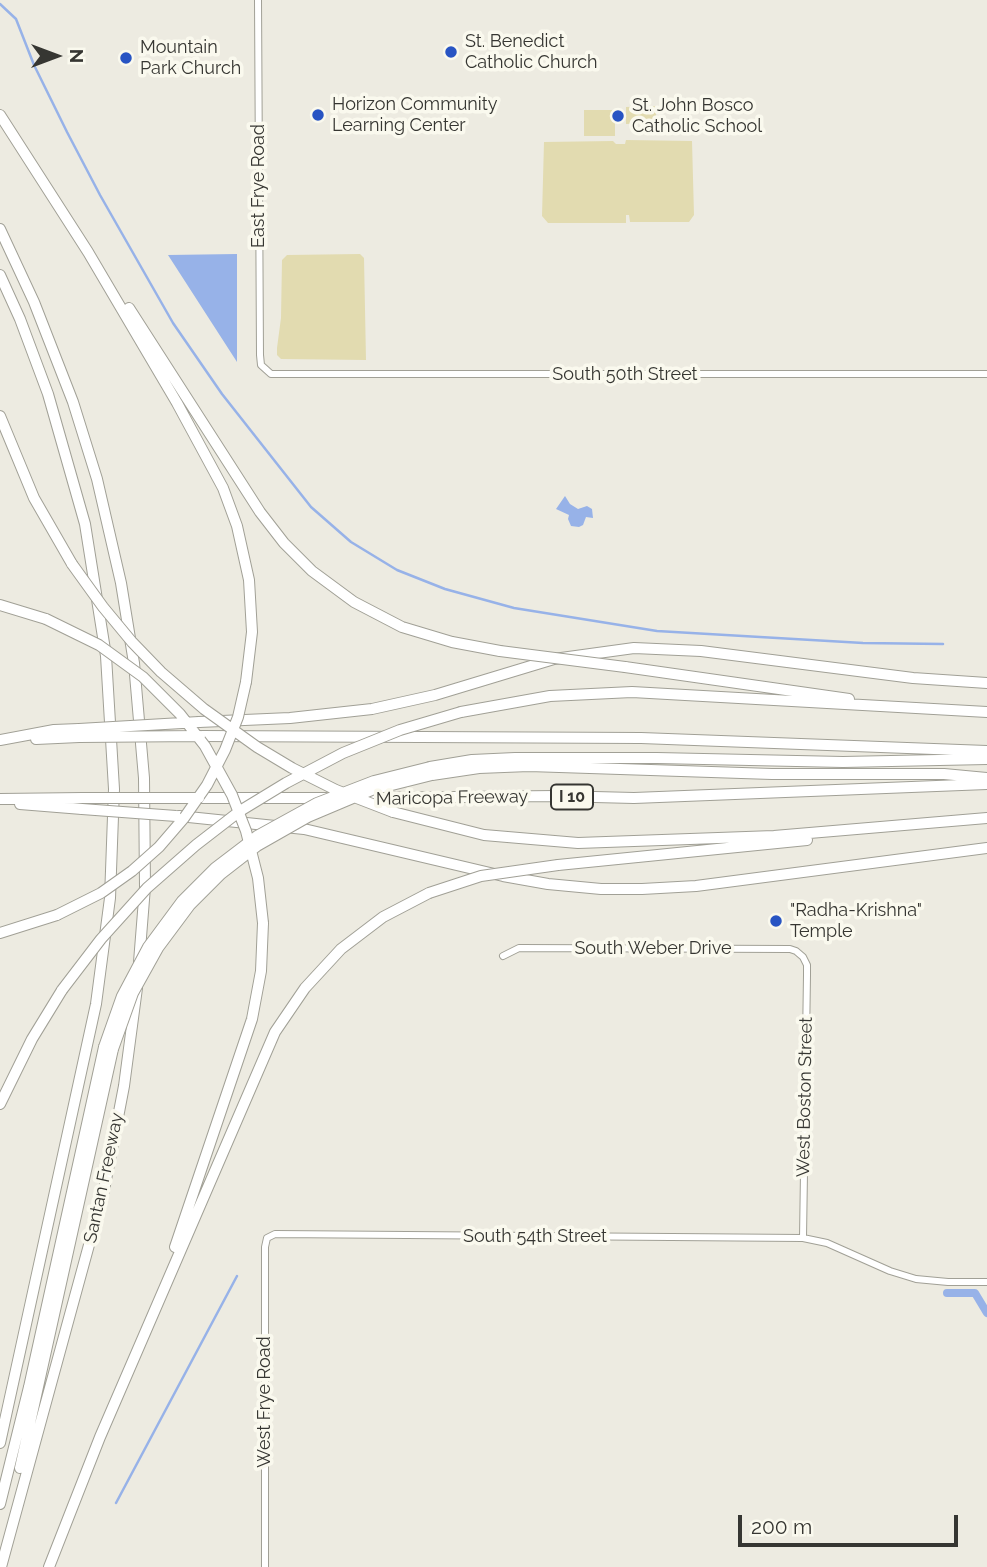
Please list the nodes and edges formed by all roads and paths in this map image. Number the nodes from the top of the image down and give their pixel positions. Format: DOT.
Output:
graph roads {
  1 [pos="258,0"];
  2 [pos="0,115"];
  3 [pos="0,229"];
  4 [pos="88,252"];
  5 [pos="0,275"];
  6 [pos="265,370"];
  7 [pos="987,374"];
  8 [pos="0,416"];
  9 [pos="0,605"];
  10 [pos="987,683"];
  11 [pos="897,706"];
  12 [pos="987,712"];
  13 [pos="79,733"];
  14 [pos="0,740"];
  15 [pos="987,751"];
  16 [pos="987,758"];
  17 [pos="987,778"];
  18 [pos="987,784"];
  19 [pos="0,801"];
  20 [pos="83,804"];
  21 [pos="987,818"];
  22 [pos="893,827"];
  23 [pos="987,848"];
  24 [pos="0,933"];
  25 [pos="503,956"];
  26 [pos="803,957"];
  27 [pos="109,1048"];
  28 [pos="0,1104"];
  29 [pos="267,1238"];
  30 [pos="803,1238"];
  31 [pos="987,1282"];
  32 [pos="159,1300"];
  33 [pos="0,1443"];
  34 [pos="0,1504"];
  35 [pos="1,1565"];
  36 [pos="49,1567"];
  37 [pos="265,1567"];
  1 -- 6 [label="street, East Frye Road"];
  2 -- 4 [label="highway"];
  3 -- 35 [label="highway, Santan Freeway"];
  4 -- 11 [label="highway, bridge"];
  4 -- 24 [label="highway, bridge"];
  5 -- 33 [label="highway"];
  6 -- 7 [label="street, South 50th Street"];
  8 -- 22 [label="highway, bridge"];
  9 -- 32 [label="highway, bridge"];
  10 -- 13 [label="highway, bridge"];
  11 -- 12 [label="highway"];
  11 -- 28 [label="highway, bridge"];
  13 -- 14 [label="highway"];
  13 -- 15 [label="highway, bridge"];
  16 -- 27 [label="highway, bridge"];
  17 -- 27 [label="highway, bridge"];
  18 -- 20 [label="highway, Maricopa Freeway / I 10, bridge"];
  19 -- 20 [label="highway"];
  20 -- 23 [label="highway, bridge"];
  21 -- 22 [label="highway"];
  22 -- 32 [label="highway, bridge"];
  25 -- 26 [label="street, South Weber Drive"];
  26 -- 30 [label="street, West Boston Street"];
  27 -- 34 [label="highway"];
  27 -- 35 [label="highway"];
  29 -- 30 [label="street, South 54th Street"];
  29 -- 37 [label="street, West Frye Road"];
  30 -- 31 [label="street, South 54th Street"];
  32 -- 36 [label="highway"];
}
